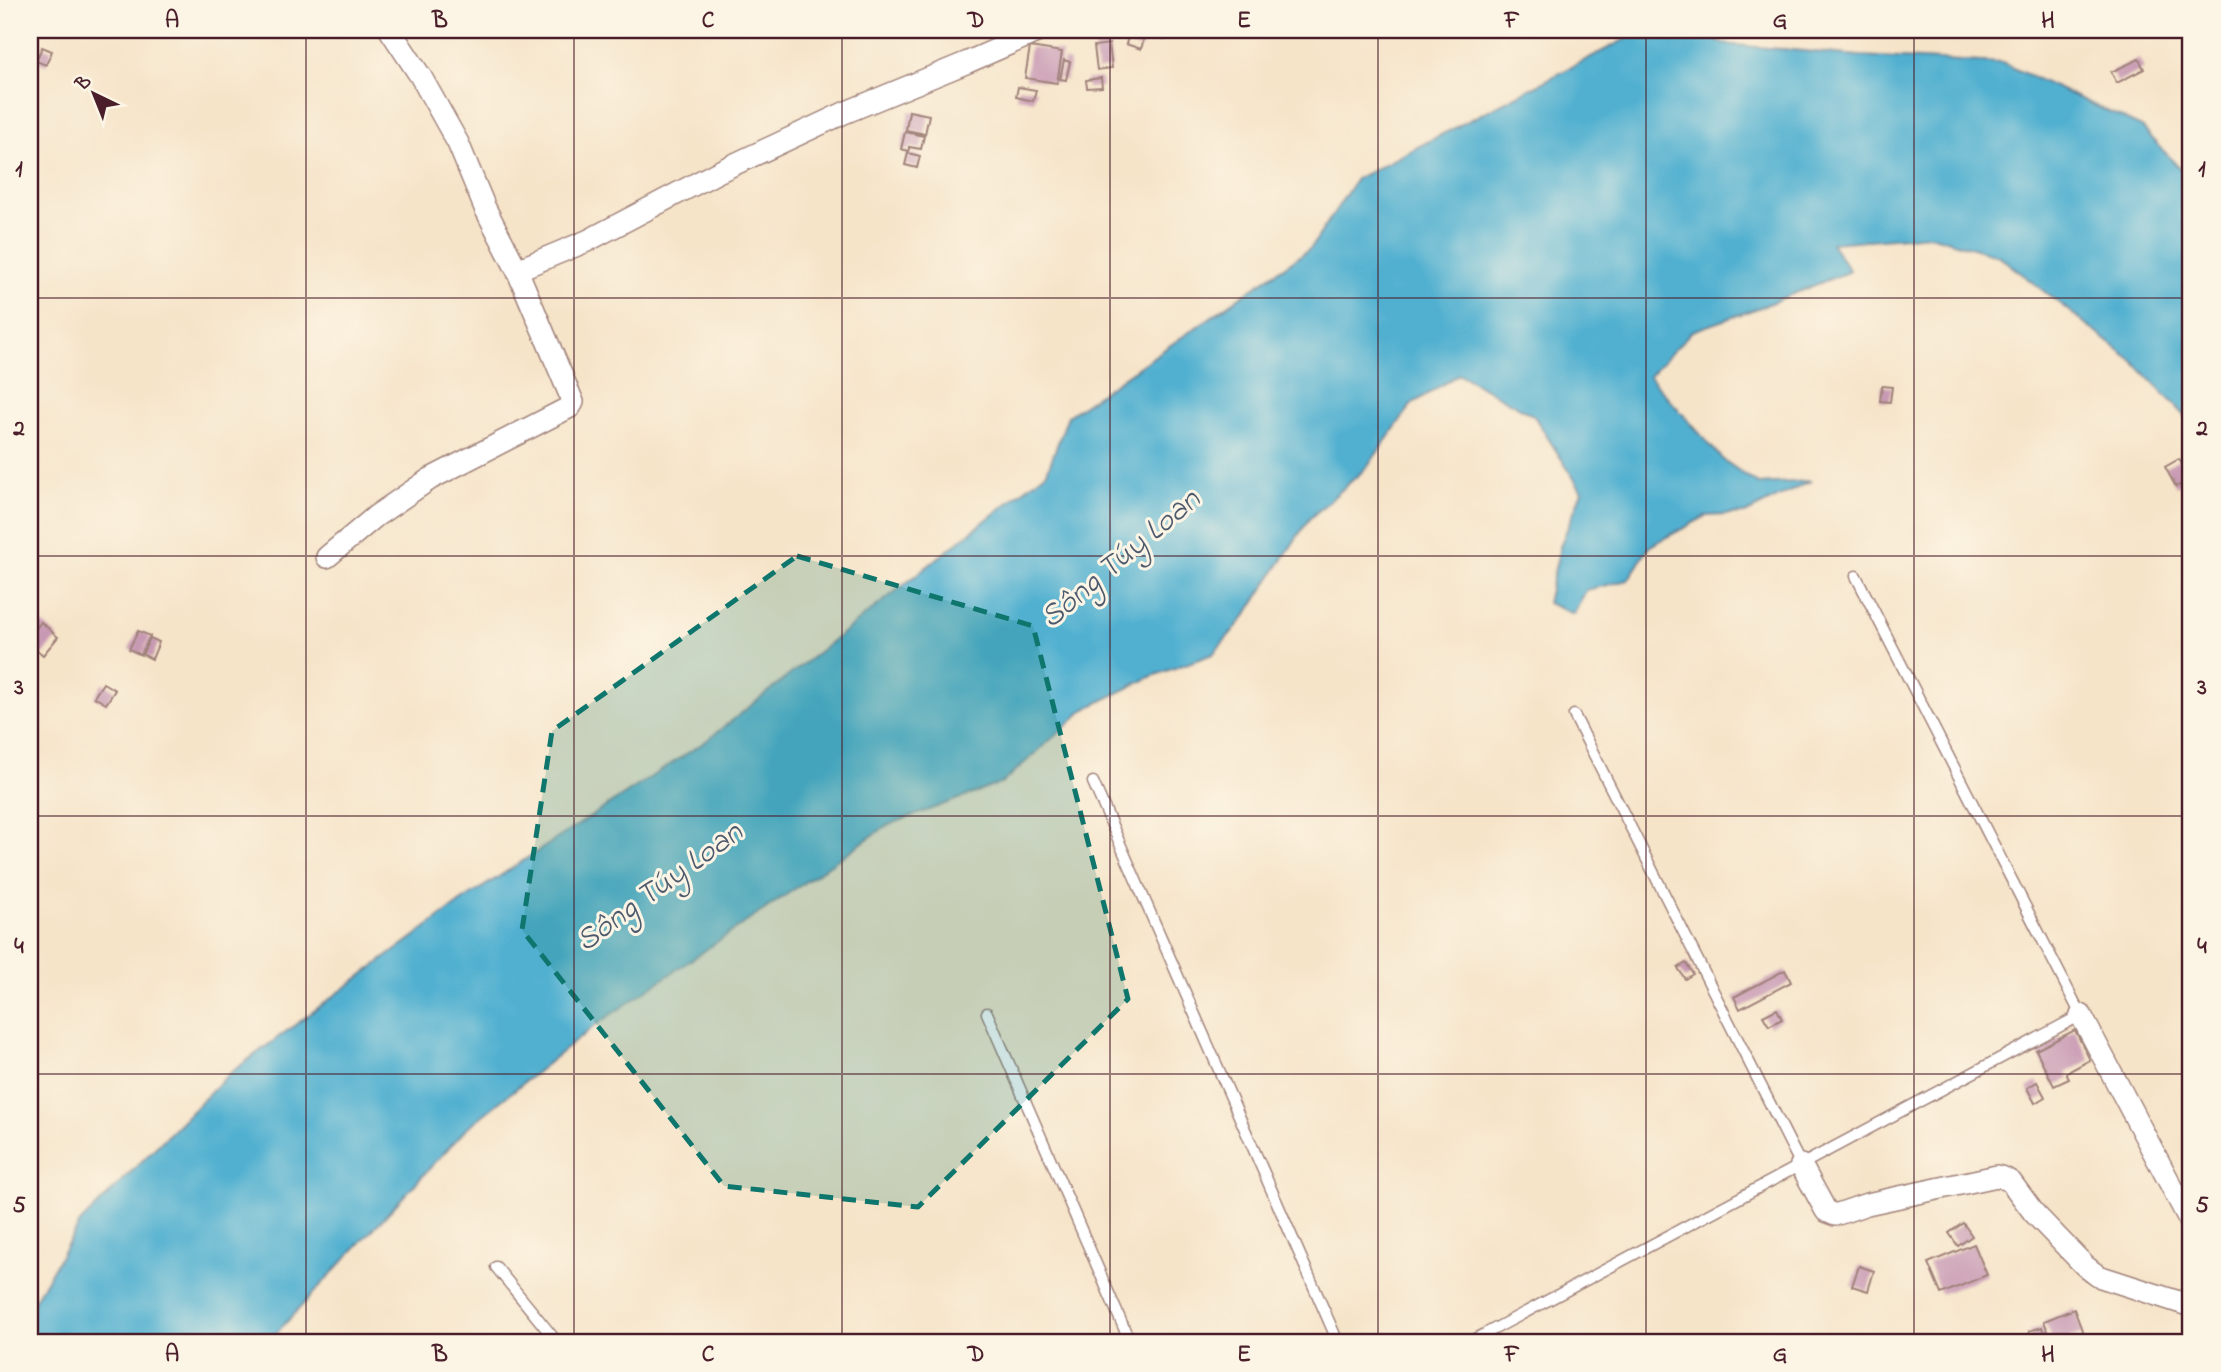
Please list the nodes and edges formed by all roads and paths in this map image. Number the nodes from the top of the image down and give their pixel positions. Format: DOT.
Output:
graph roads {
  1 [pos="390,30"];
  2 [pos="1041,30"];
  3 [pos="517,270"];
  4 [pos="327,557"];
  5 [pos="1856,576"];
  6 [pos="1574,715"];
  7 [pos="1093,782"];
  8 [pos="987,1013"];
  9 [pos="2081,1015"];
  10 [pos="1801,1165"];
  11 [pos="2191,1223"];
  12 [pos="496,1267"];
  13 [pos="2191,1306"];
  14 [pos="556,1342"];
  15 [pos="1130,1342"];
  16 [pos="1338,1342"];
  17 [pos="1470,1342"];
  1 -- 3 [label="street"];
  2 -- 3 [label="street"];
  3 -- 4 [label="street"];
  5 -- 9 [label="lane"];
  6 -- 10 [label="lane"];
  7 -- 16 [label="lane"];
  8 -- 15 [label="lane"];
  9 -- 10 [label="lane"];
  9 -- 11 [label="street"];
  10 -- 13 [label="street"];
  10 -- 17 [label="lane"];
  12 -- 14 [label="lane"];
}
